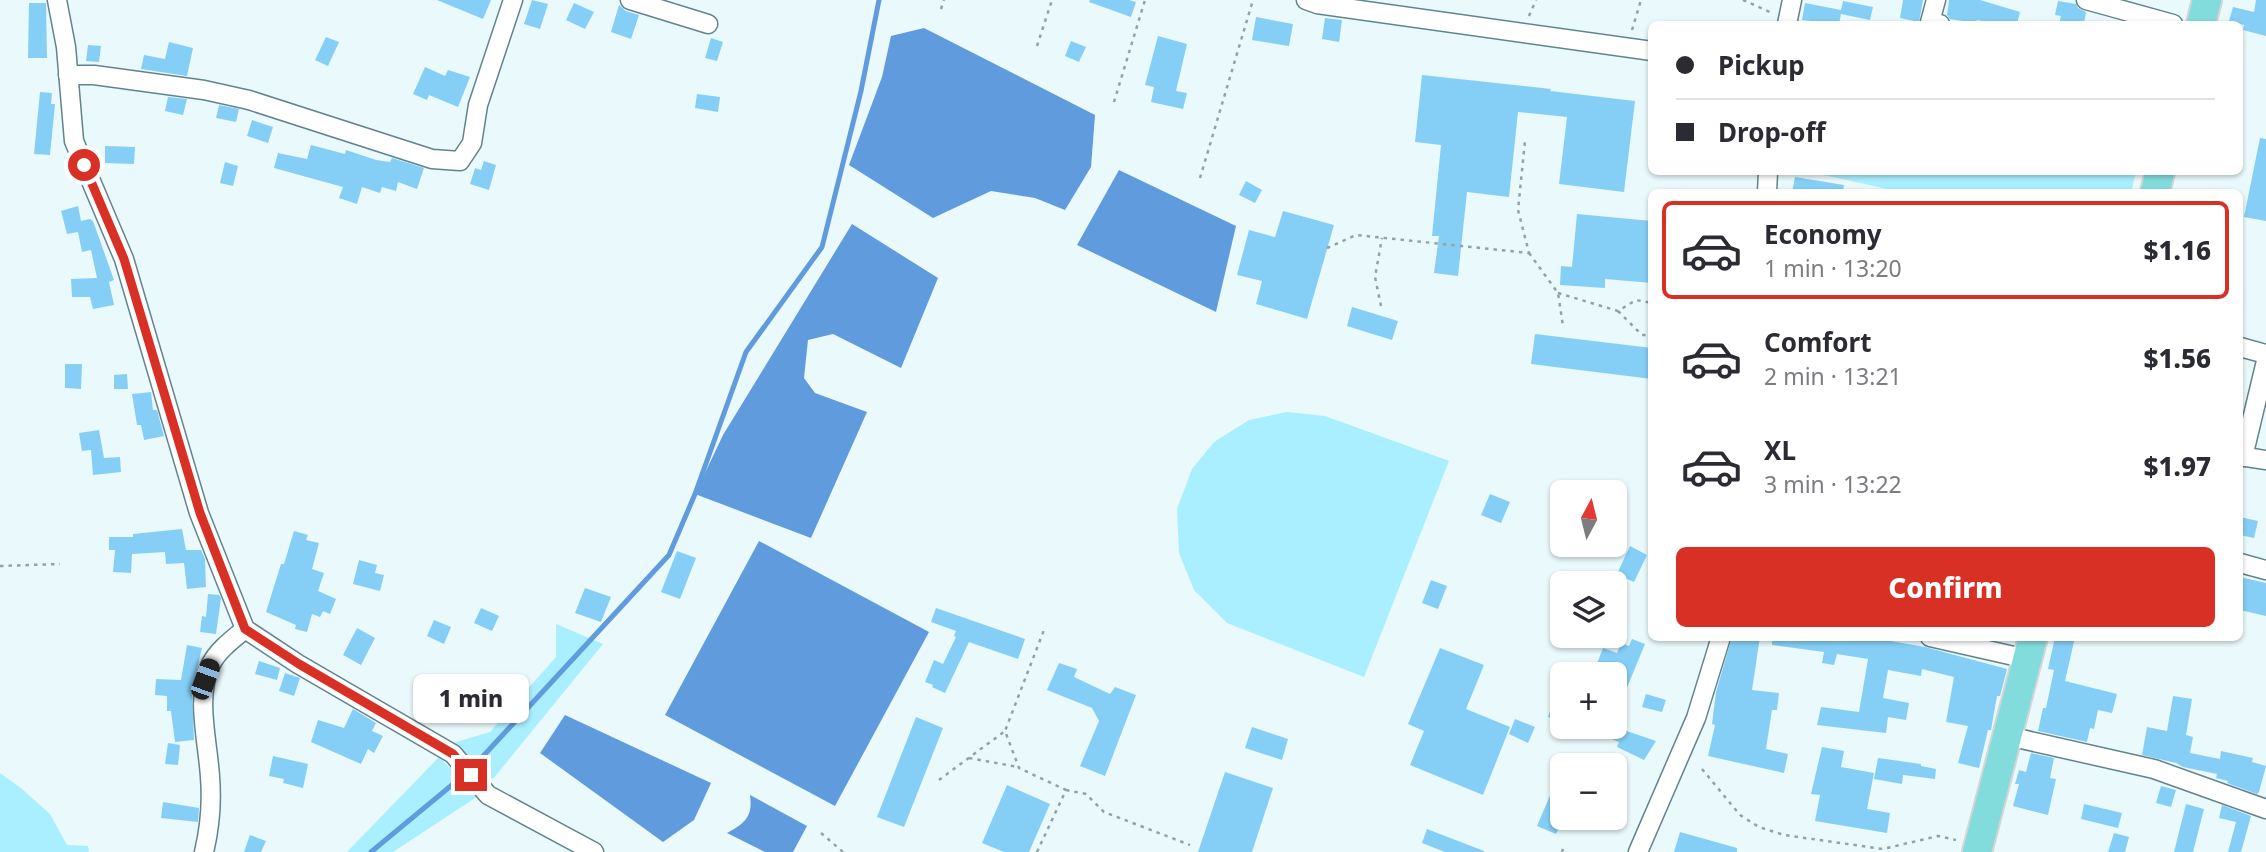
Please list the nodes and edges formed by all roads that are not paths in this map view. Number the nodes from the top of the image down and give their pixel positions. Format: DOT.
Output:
graph roads {
  1 [pos="57,0"];
  2 [pos="513,0"];
  3 [pos="630,0"];
  4 [pos="1306,0"];
  5 [pos="1792,0"];
  6 [pos="1936,0"];
  7 [pos="2086,0"];
  8 [pos="2207,0"];
  9 [pos="1787,21"];
  10 [pos="1930,21"];
  11 [pos="2162,21"];
  12 [pos="2202,21"];
  13 [pos="708,24"];
  14 [pos="1648,50"];
  15 [pos="68,75"];
  16 [pos="2243,348"];
  17 [pos="2266,354"];
  18 [pos="2266,361"];
  19 [pos="2243,452"];
  20 [pos="2243,456"];
  21 [pos="2266,460"];
  22 [pos="2243,564"];
  23 [pos="2266,570"];
  24 [pos="245,629"];
  25 [pos="1720,641"];
  26 [pos="1966,641"];
  27 [pos="2030,648"];
  28 [pos="2008,736"];
  29 [pos="2266,809"];
  30 [pos="1967,846"];
  31 [pos="204,852"];
  32 [pos="594,852"];
  33 [pos="1638,852"];
  1 -- 15 [label="street"];
  2 -- 15 [label="street"];
  3 -- 13 [label="street"];
  4 -- 14 [label="street"];
  5 -- 9 [label="street"];
  6 -- 10 [label="street"];
  7 -- 11 [label="street"];
  8 -- 12 [label="main road"];
  15 -- 24 [label="street"];
  16 -- 17 [label="street"];
  18 -- 19 [label="street"];
  20 -- 21 [label="street"];
  22 -- 23 [label="street"];
  24 -- 31 [label="street"];
  24 -- 32 [label="street"];
  25 -- 33 [label="street"];
  26 -- 27 [label="street"];
  27 -- 28 [label="main road"];
  28 -- 29 [label="street"];
  28 -- 30 [label="main road"];
}
